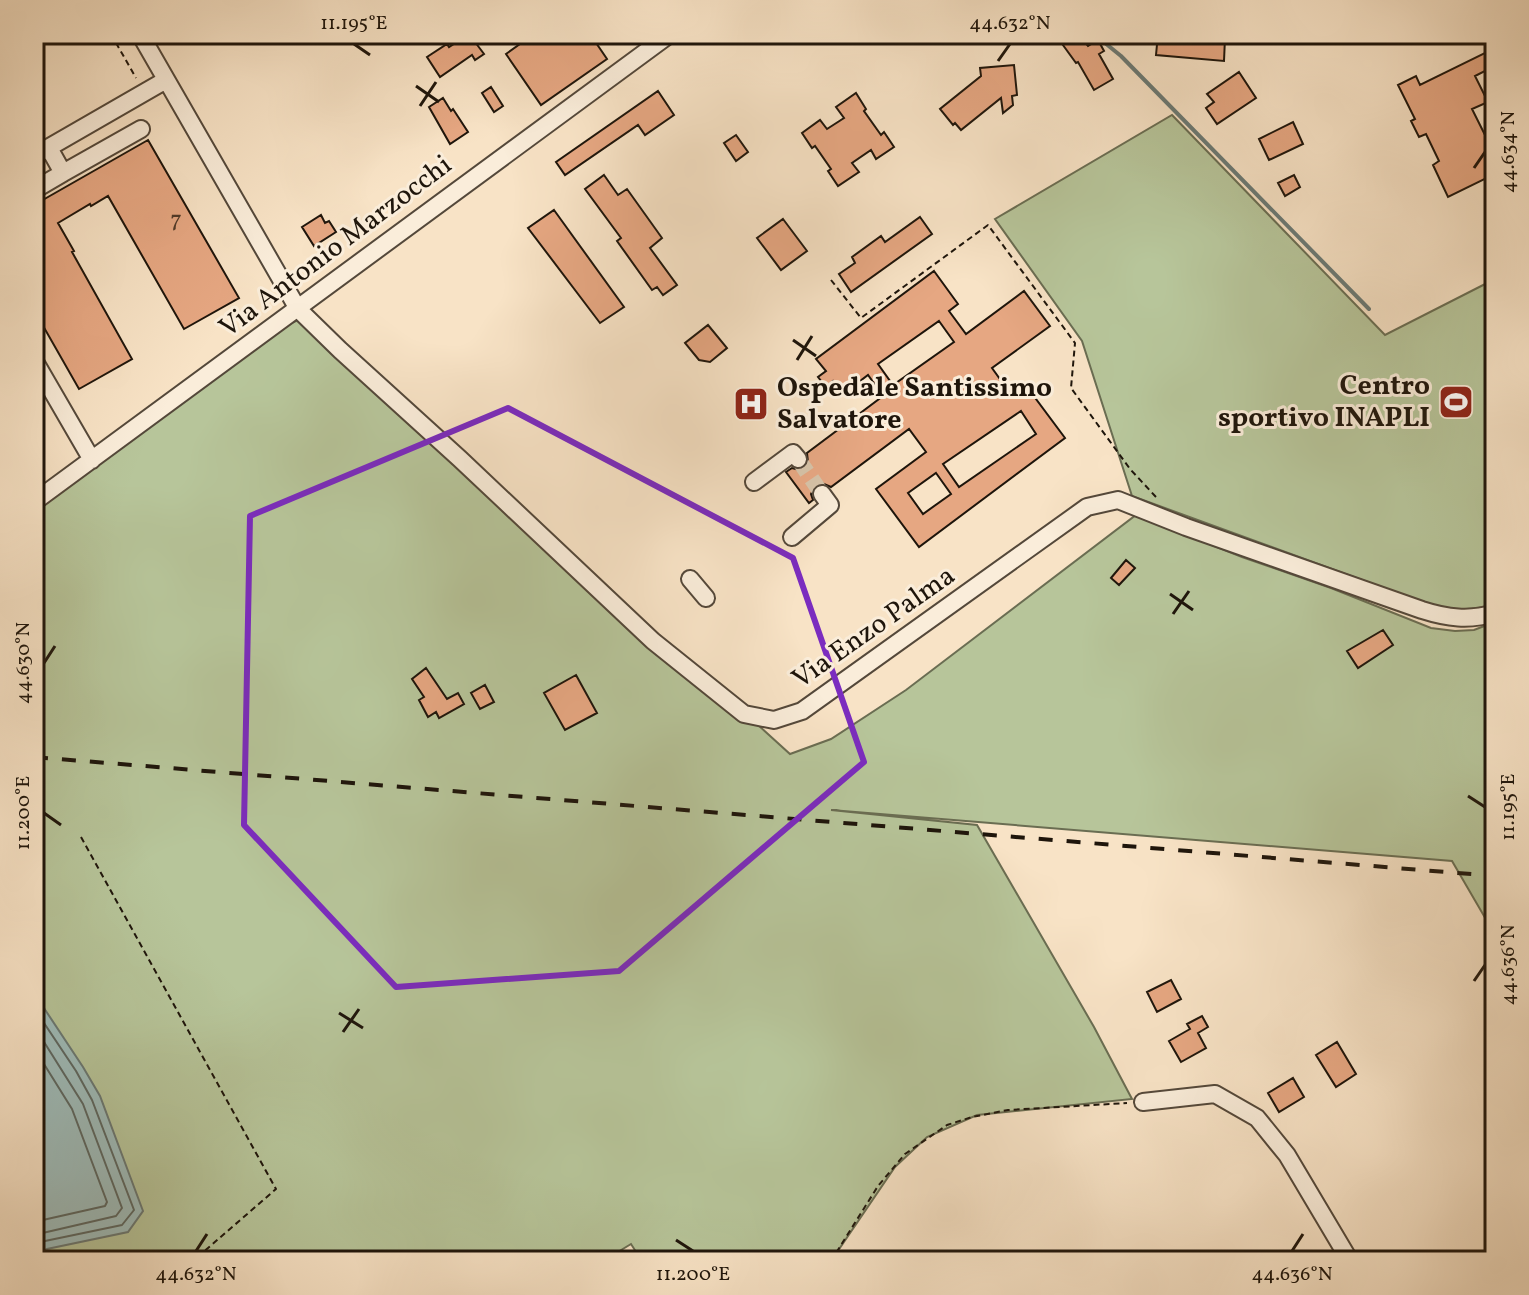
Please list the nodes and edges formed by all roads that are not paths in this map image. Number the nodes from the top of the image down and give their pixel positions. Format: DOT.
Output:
graph roads {
  1 [pos="140,34"];
  2 [pos="670,34"];
  3 [pos="166,80"];
  4 [pos="141,129"];
  5 [pos="42,152"];
  6 [pos="63,173"];
  7 [pos="34,190"];
  8 [pos="298,309"];
  9 [pos="34,360"];
  10 [pos="798,459"];
  11 [pos="92,460"];
  12 [pos="754,482"];
  13 [pos="822,494"];
  14 [pos="34,502"];
  15 [pos="792,537"];
  16 [pos="690,579"];
  17 [pos="706,598"];
  18 [pos="1495,613"];
  19 [pos="1143,1102"];
  20 [pos="1350,1261"];
  1 -- 3 [label="street, Via Enzo Palma"];
  2 -- 8 [label="street, Via Antonio Marzocchi"];
  3 -- 5 [label="street"];
  3 -- 8 [label="street, Via Enzo Palma"];
  4 -- 6 [label="street"];
  5 -- 6 [label="street"];
  6 -- 7 [label="street"];
  8 -- 11 [label="street, Via Antonio Marzocchi"];
  8 -- 18 [label="street, Via Enzo Palma"];
  9 -- 11 [label="street"];
  10 -- 12 [label="street"];
  11 -- 14 [label="street, Via Antonio Marzocchi"];
  13 -- 15 [label="street"];
  16 -- 17 [label="street"];
  19 -- 20 [label="street"];
}
